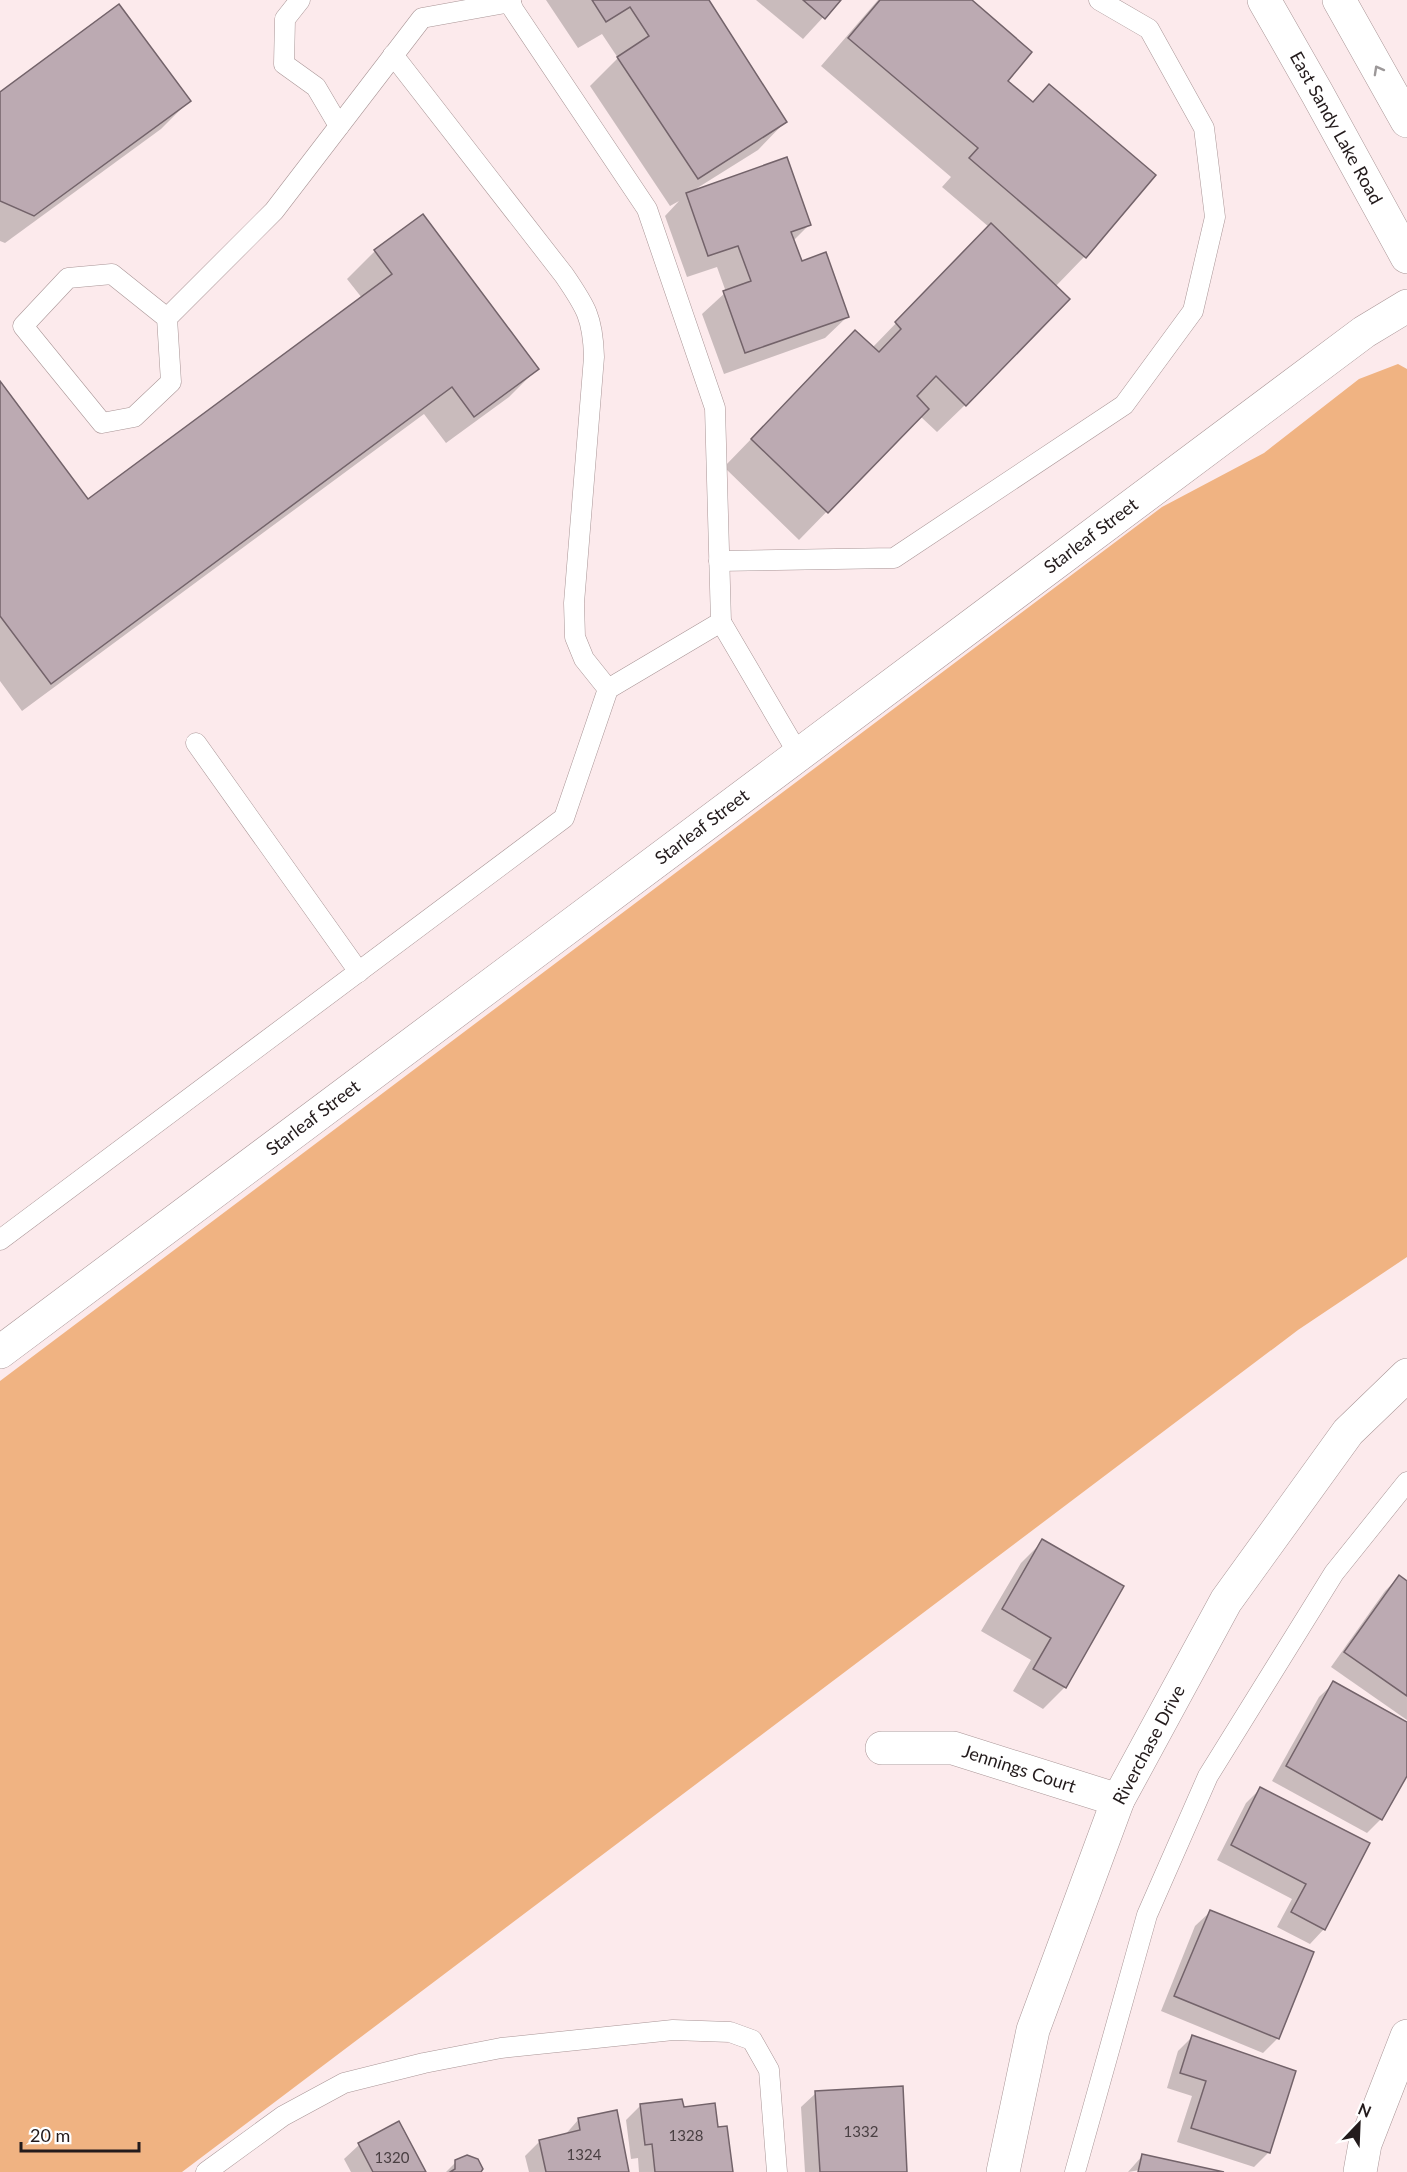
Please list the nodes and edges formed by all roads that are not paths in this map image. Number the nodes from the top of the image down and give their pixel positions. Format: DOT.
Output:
graph roads {
  1 [pos="300,0"];
  2 [pos="1099,0"];
  3 [pos="1264,0"];
  4 [pos="1339,0"];
  5 [pos="511,1"];
  6 [pos="393,55"];
  7 [pos="1407,121"];
  8 [pos="339,126"];
  9 [pos="1407,257"];
  10 [pos="1407,306"];
  11 [pos="167,318"];
  12 [pos="719,561"];
  13 [pos="721,622"];
  14 [pos="608,689"];
  15 [pos="196,743"];
  16 [pos="799,755"];
  17 [pos="359,972"];
  18 [pos="0,1240"];
  19 [pos="0,1352"];
  20 [pos="1407,1375"];
  21 [pos="1407,1482"];
  22 [pos="882,1748"];
  23 [pos="1118,1800"];
  24 [pos="1407,2036"];
  25 [pos="206,2172"];
  26 [pos="777,2172"];
  27 [pos="1003,2172"];
  28 [pos="1075,2172"];
  29 [pos="1360,2172"];
  1 -- 8 [label="lane"];
  2 -- 12 [label="lane"];
  3 -- 9 [label="street, East Sandy Lake Road"];
  7 -- 4 [label="street, one-way"];
  5 -- 6 [label="lane"];
  5 -- 12 [label="lane"];
  6 -- 8 [label="lane"];
  6 -- 14 [label="lane"];
  8 -- 11 [label="lane"];
  10 -- 16 [label="street, Starleaf Street"];
  11 -- 11 [label="lane"];
  12 -- 13 [label="lane"];
  13 -- 14 [label="lane"];
  13 -- 16 [label="lane"];
  14 -- 17 [label="lane"];
  15 -- 17 [label="lane"];
  16 -- 19 [label="street, Starleaf Street"];
  17 -- 18 [label="lane"];
  20 -- 23 [label="street, Riverchase Drive"];
  21 -- 28 [label="lane"];
  22 -- 23 [label="street, Jennings Court"];
  23 -- 27 [label="street, Riverchase Drive"];
  24 -- 29 [label="street"];
  25 -- 26 [label="lane"];
}
